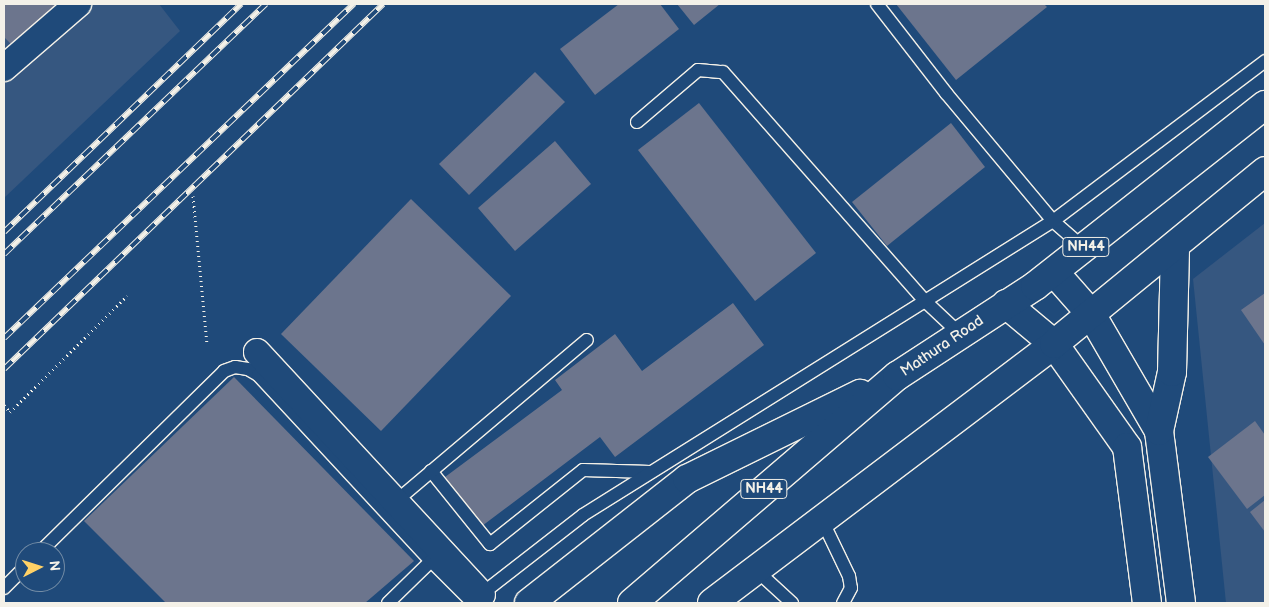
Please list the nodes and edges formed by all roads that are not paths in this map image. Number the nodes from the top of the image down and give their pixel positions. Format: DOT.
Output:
graph roads {
  1 [pos="78,4"];
  2 [pos="878,4"];
  3 [pos="1265,61"];
  4 [pos="4,68"];
  5 [pos="1265,105"];
  6 [pos="637,122"];
  7 [pos="1263,177"];
  8 [pos="1053,221"];
  9 [pos="1175,246"];
  10 [pos="1084,248"];
  11 [pos="1054,272"];
  12 [pos="926,302"];
  13 [pos="1006,304"];
  14 [pos="1091,314"];
  15 [pos="959,334"];
  16 [pos="587,340"];
  17 [pos="1054,344"];
  18 [pos="257,352"];
  19 [pos="897,376"];
  20 [pos="1159,431"];
  21 [pos="432,471"];
  22 [pos="650,472"];
  23 [pos="395,502"];
  24 [pos="822,520"];
  25 [pos="50,542"];
  26 [pos="431,561"];
  27 [pos="756,570"];
  28 [pos="15,577"];
  29 [pos="4,588"];
  30 [pos="475,600"];
  31 [pos="388,603"];
  32 [pos="529,603"];
  33 [pos="632,603"];
  34 [pos="712,603"];
  35 [pos="792,603"];
  36 [pos="843,603"];
  37 [pos="1147,603"];
  38 [pos="1181,603"];
  1 -- 4 [label="street"];
  2 -- 8 [label="lane"];
  3 -- 8 [label="lane"];
  5 -- 10 [label="main road, Mathura Road / NH44"];
  6 -- 12 [label="lane"];
  7 -- 9 [label="main road"];
  8 -- 10 [label="lane"];
  8 -- 12 [label="lane"];
  9 -- 14 [label="main road"];
  9 -- 20 [label="main road"];
  10 -- 11 [label="main road, Mathura Road / NH44"];
  11 -- 13 [label="main road, Mathura Road / NH44"];
  11 -- 14 [label="main road"];
  12 -- 15 [label="lane"];
  12 -- 22 [label="lane"];
  13 -- 15 [label="main road, Mathura Road / NH44"];
  13 -- 17 [label="main road"];
  14 -- 17 [label="main road"];
  14 -- 20 [label="main road"];
  15 -- 19 [label="main road, Mathura Road / NH44"];
  16 -- 21 [label="lane"];
  17 -- 24 [label="main road"];
  17 -- 37 [label="main road"];
  18 -- 23 [label="street"];
  19 -- 32 [label="main road"];
  19 -- 33 [label="main road, Mathura Road / NH44"];
  20 -- 38 [label="main road"];
  21 -- 22 [label="lane"];
  21 -- 23 [label="lane"];
  22 -- 30 [label="lane"];
  23 -- 30 [label="street"];
  24 -- 27 [label="main road"];
  24 -- 36 [label="lane"];
  25 -- 26 [label="lane"];
  26 -- 30 [label="lane"];
  26 -- 31 [label="lane"];
  27 -- 34 [label="main road"];
  27 -- 35 [label="lane"];
  28 -- 29 [label="lane"];
}
